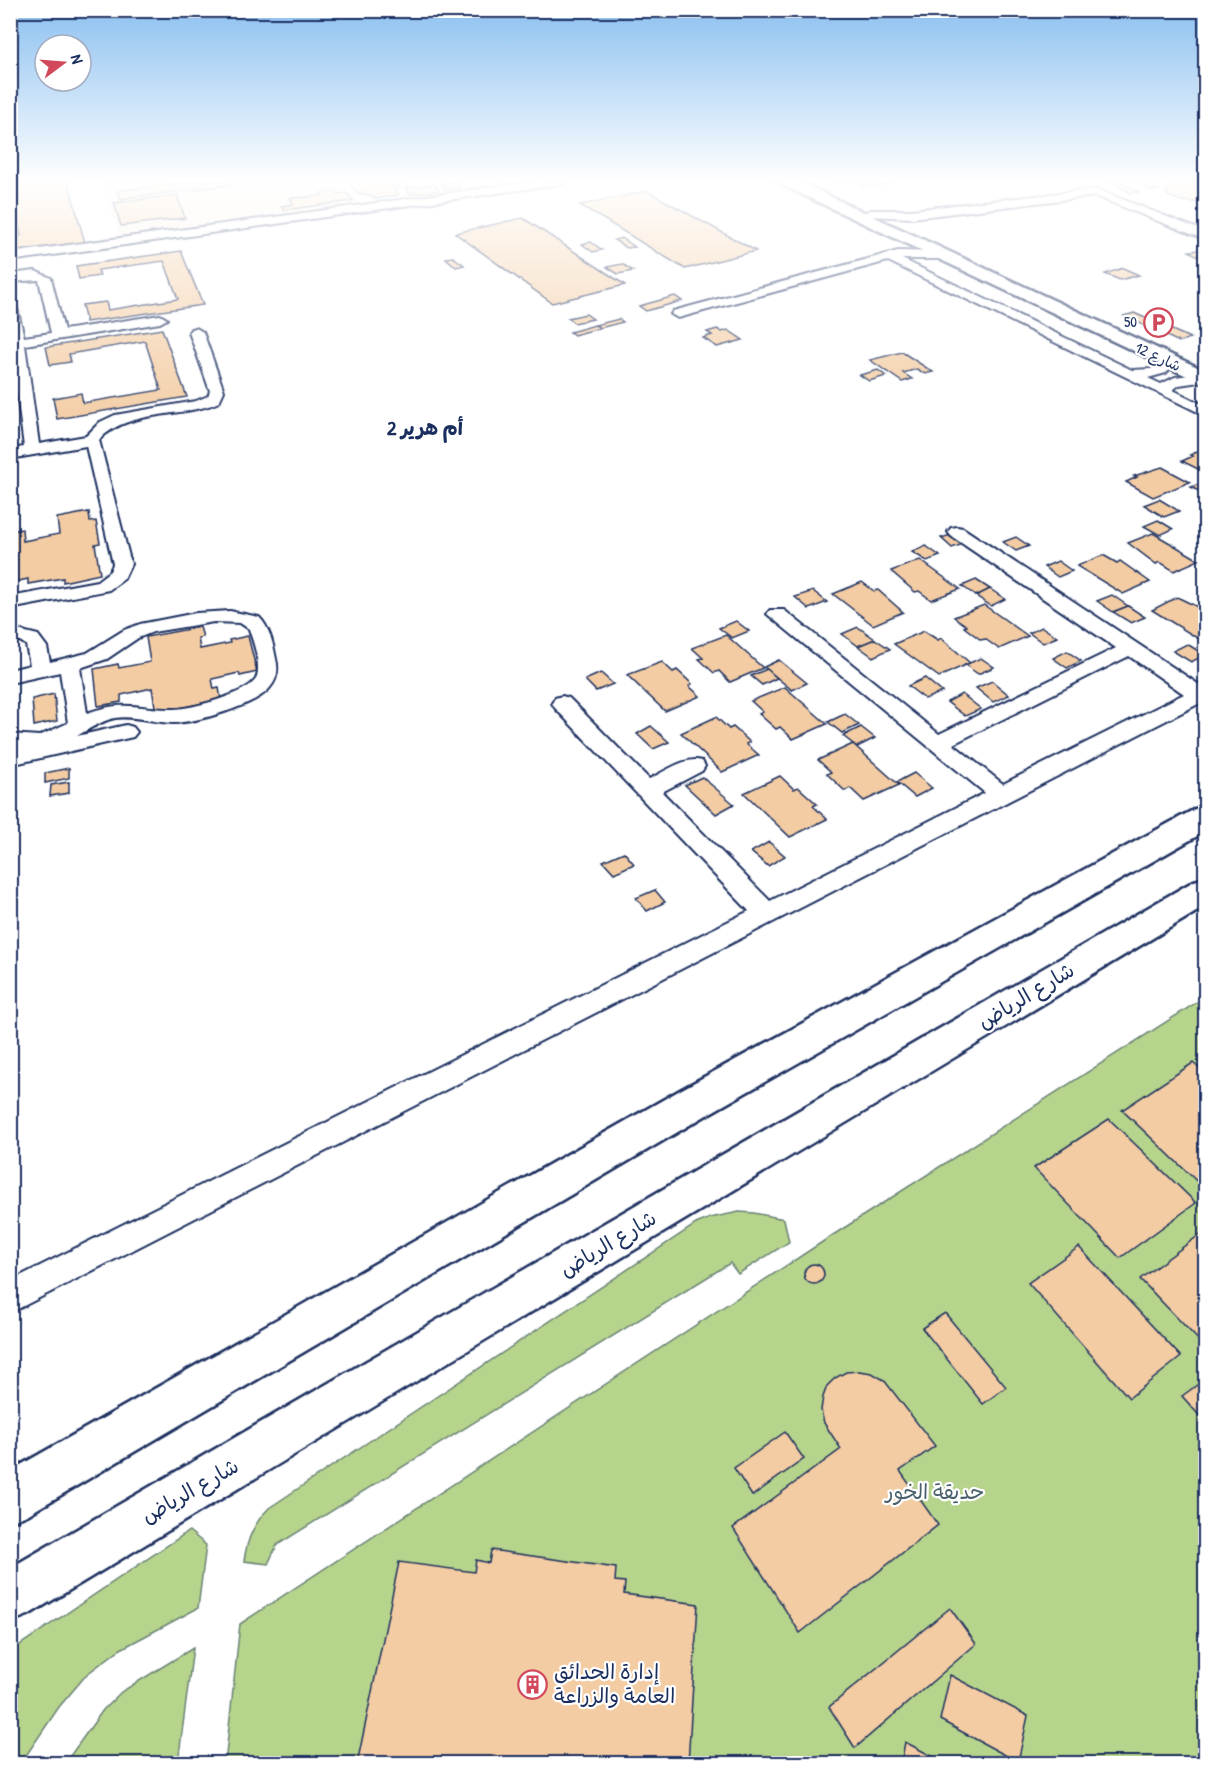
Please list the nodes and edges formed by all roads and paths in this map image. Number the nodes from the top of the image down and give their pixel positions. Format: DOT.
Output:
graph roads {
  1 [pos="865,264"];
  2 [pos="909,264"];
  3 [pos="972,264"];
  4 [pos="974,264"];
  5 [pos="10,278"];
  6 [pos="10,308"];
  7 [pos="678,314"];
  8 [pos="160,320"];
  9 [pos="196,332"];
  10 [pos="58,335"];
  11 [pos="16,347"];
  12 [pos="1168,362"];
  13 [pos="1129,375"];
  14 [pos="1204,375"];
  15 [pos="1162,391"];
  16 [pos="1206,412"];
  17 [pos="90,441"];
  18 [pos="32,450"];
  19 [pos="10,454"];
  20 [pos="957,532"];
  21 [pos="10,603"];
  22 [pos="777,614"];
  23 [pos="10,634"];
  24 [pos="1131,648"];
  25 [pos="69,663"];
  26 [pos="41,669"];
  27 [pos="10,677"];
  28 [pos="1202,693"];
  29 [pos="562,702"];
  30 [pos="79,725"];
  31 [pos="126,732"];
  32 [pos="10,741"];
  33 [pos="938,743"];
  34 [pos="45,746"];
  35 [pos="10,758"];
  36 [pos="694,766"];
  37 [pos="647,790"];
  38 [pos="1002,795"];
  39 [pos="1206,817"];
  40 [pos="1206,890"];
  41 [pos="766,913"];
  42 [pos="10,1298"];
  43 [pos="10,1498"];
  44 [pos="10,1597"];
  1 -- 7 [label="street"];
  2 -- 13 [label="street"];
  3 -- 12 [label="main road, شارع 12"];
  4 -- 14 [label="main road, شارع 12"];
  5 -- 10 [label="street"];
  6 -- 11 [label="street"];
  8 -- 10 [label="street"];
  9 -- 17 [label="street"];
  10 -- 11 [label="street"];
  11 -- 18 [label="street"];
  12 -- 13 [label="street"];
  12 -- 14 [label="main road, شارع 12"];
  13 -- 15 [label="street"];
  14 -- 15 [label="street"];
  15 -- 16 [label="street"];
  17 -- 18 [label="street"];
  17 -- 21 [label="street"];
  18 -- 19 [label="street"];
  20 -- 24 [label="street"];
  22 -- 33 [label="street"];
  23 -- 26 [label="street"];
  24 -- 28 [label="street"];
  24 -- 33 [label="street"];
  25 -- 26 [label="street"];
  25 -- 30 [label="street"];
  25 -- 30 [label="street"];
  26 -- 27 [label="street"];
  28 -- 38 [label="street"];
  29 -- 37 [label="street"];
  30 -- 34 [label="street"];
  31 -- 34 [label="street"];
  32 -- 34 [label="street"];
  33 -- 38 [label="street"];
  34 -- 35 [label="street"];
  36 -- 37 [label="street"];
  37 -- 41 [label="street"];
  38 -- 41 [label="street"];
  39 -- 43 [label="main road"];
  40 -- 44 [label="main road, شارع الرياض"];
  41 -- 42 [label="street"];
}
